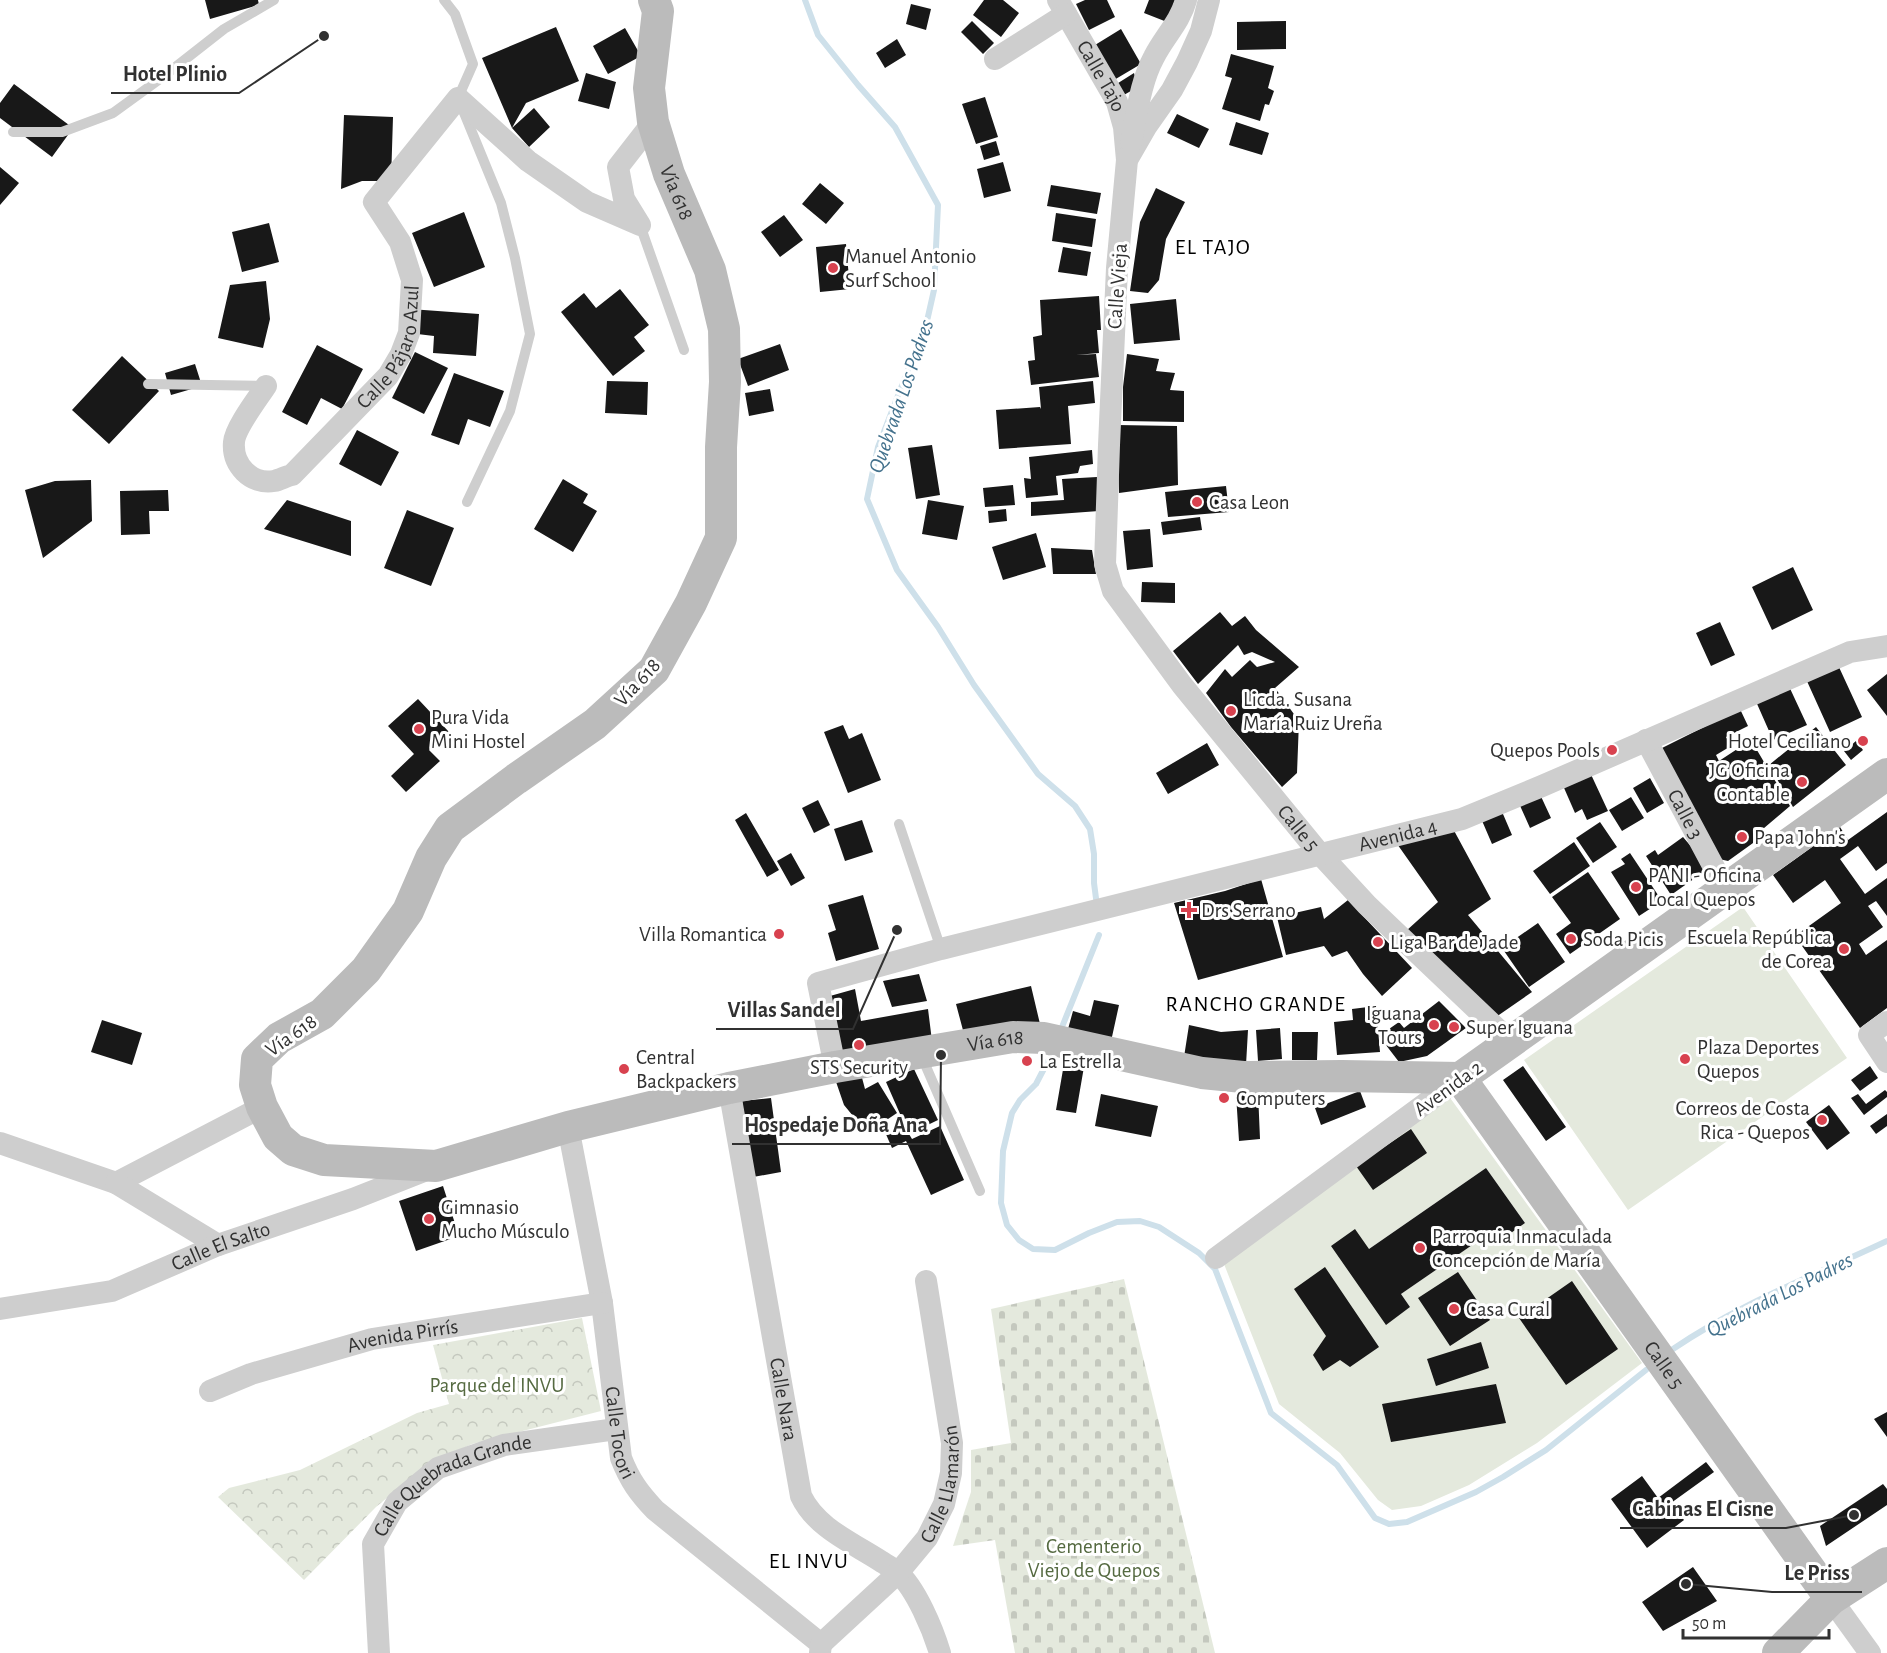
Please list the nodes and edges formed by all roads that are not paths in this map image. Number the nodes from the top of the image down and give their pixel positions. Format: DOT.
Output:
graph roads {
  1 [pos="274,0"];
  2 [pos="444,0"];
  3 [pos="654,0"];
  4 [pos="1186,0"];
  5 [pos="1209,0"];
  6 [pos="1062,7"];
  7 [pos="995,59"];
  8 [pos="458,98"];
  9 [pos="653,122"];
  10 [pos="13,132"];
  11 [pos="1127,160"];
  12 [pos="640,225"];
  13 [pos="684,350"];
  14 [pos="148,384"];
  15 [pos="266,386"];
  16 [pos="467,502"];
  17 [pos="1113,591"];
  18 [pos="1887,646"];
  19 [pos="1646,740"];
  20 [pos="1887,774"];
  21 [pos="899,825"];
  22 [pos="1320,854"];
  23 [pos="1725,888"];
  24 [pos="941,949"];
  25 [pos="1878,1028"];
  26 [pos="1511,1042"];
  27 [pos="920,1052"];
  28 [pos="1887,1062"];
  29 [pos="835,1067"];
  30 [pos="1460,1078"];
  31 [pos="729,1088"];
  32 [pos="262,1107"];
  33 [pos="568,1127"];
  34 [pos="0,1143"];
  35 [pos="436,1166"];
  36 [pos="116,1184"];
  37 [pos="980,1191"];
  38 [pos="218,1245"];
  39 [pos="1216,1258"];
  40 [pos="926,1281"];
  41 [pos="602,1303"];
  42 [pos="0,1310"];
  43 [pos="210,1391"];
  44 [pos="616,1429"];
  45 [pos="1887,1563"];
  46 [pos="898,1572"];
  47 [pos="1831,1599"];
  48 [pos="821,1649"];
  49 [pos="379,1653"];
  50 [pos="940,1653"];
  51 [pos="1778,1653"];
  52 [pos="1870,1653"];
  1 -- 10 [label="lane"];
  2 -- 8 [label="lane"];
  3 -- 9 [label="street, Vía 618"];
  4 -- 11 [label="street"];
  5 -- 11 [label="street, Calle Vieja"];
  6 -- 7 [label="street"];
  6 -- 11 [label="street, Calle Tajo"];
  8 -- 12 [label="street"];
  8 -- 15 [label="street, Calle Pájaro Azul"];
  8 -- 16 [label="lane"];
  9 -- 12 [label="street"];
  9 -- 32 [label="street, Vía 618"];
  11 -- 17 [label="street, Calle Vieja"];
  12 -- 13 [label="lane"];
  14 -- 15 [label="lane"];
  17 -- 22 [label="street, Calle 5"];
  18 -- 19 [label="street, Avenida 4"];
  19 -- 22 [label="street, Avenida 4"];
  19 -- 23 [label="street, Calle 3"];
  20 -- 23 [label="street, Avenida 2"];
  21 -- 24 [label="lane"];
  22 -- 24 [label="street, Avenida 4"];
  22 -- 26 [label="street, Calle 5"];
  23 -- 26 [label="street, Avenida 2"];
  24 -- 29 [label="street, Avenida 4"];
  25 -- 28 [label="street"];
  26 -- 30 [label="street, Avenida 2"];
  27 -- 29 [label="street, Vía 618"];
  27 -- 30 [label="street, Vía 618"];
  27 -- 37 [label="lane"];
  29 -- 31 [label="street, Vía 618"];
  30 -- 39 [label="street, Avenida 2"];
  30 -- 47 [label="street, Calle 5"];
  31 -- 33 [label="street, Vía 618"];
  31 -- 46 [label="street, Calle Nara"];
  32 -- 35 [label="street, Vía 618"];
  32 -- 36 [label="street"];
  33 -- 35 [label="street, Vía 618"];
  33 -- 41 [label="street, Calle Tocori"];
  34 -- 36 [label="street"];
  35 -- 38 [label="street, Calle El Salto"];
  36 -- 38 [label="street"];
  38 -- 42 [label="street, Calle El Salto"];
  40 -- 46 [label="street, Calle Llamarón"];
  41 -- 43 [label="street, Avenida Pirrís"];
  41 -- 44 [label="street, Calle Tocori"];
  44 -- 48 [label="street, Calle Tocori"];
  44 -- 49 [label="street, Calle Quebrada Grande"];
  45 -- 47 [label="street"];
  46 -- 48 [label="street, Calle Llamarón"];
  46 -- 50 [label="street, Calle Nara"];
  47 -- 51 [label="street"];
  47 -- 52 [label="street, Calle 5"];
}
